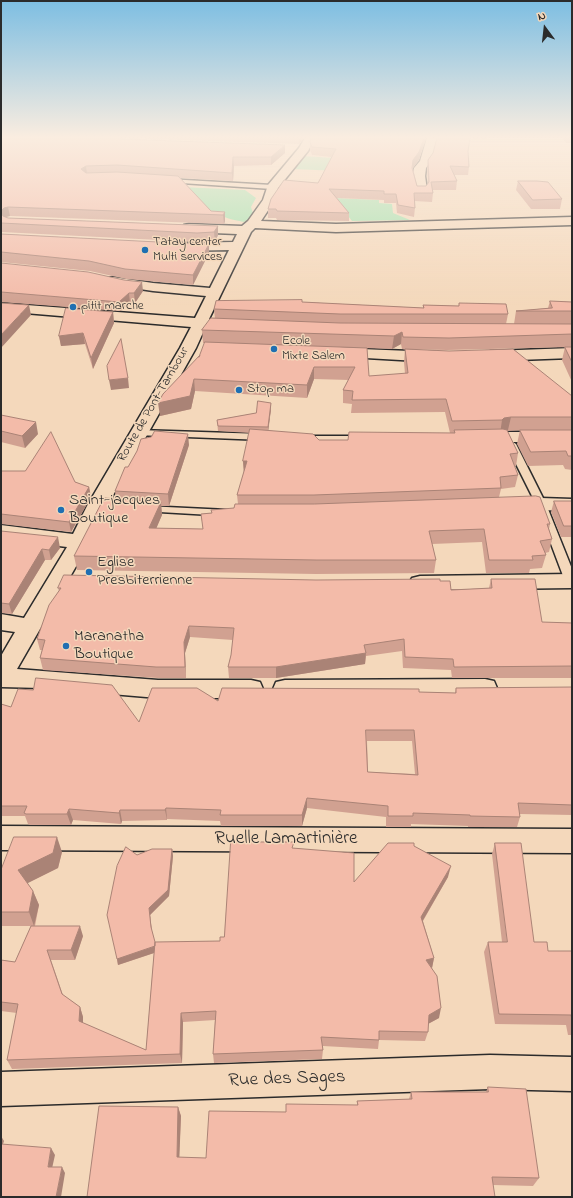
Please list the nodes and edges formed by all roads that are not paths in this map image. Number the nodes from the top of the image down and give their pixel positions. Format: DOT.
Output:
graph roads {
  1 [pos="270,194"];
  2 [pos="572,221"];
  3 [pos="249,227"];
  4 [pos="177,228"];
  5 [pos="169,246"];
  6 [pos="238,246"];
  7 [pos="102,279"];
  8 [pos="215,293"];
  9 [pos="1,307"];
  10 [pos="201,324"];
  11 [pos="224,325"];
  12 [pos="322,353"];
  13 [pos="567,353"];
  14 [pos="477,356"];
  15 [pos="447,357"];
  16 [pos="138,433"];
  17 [pos="504,437"];
  18 [pos="572,437"];
  19 [pos="273,438"];
  20 [pos="297,439"];
  21 [pos="375,439"];
  22 [pos="572,504"];
  23 [pos="537,505"];
  24 [pos="137,508"];
  25 [pos="238,513"];
  26 [pos="1,532"];
  27 [pos="80,542"];
  28 [pos="59,578"];
  29 [pos="82,579"];
  30 [pos="572,582"];
  31 [pos="399,583"];
  32 [pos="1,622"];
  33 [pos="31,627"];
  34 [pos="1,677"];
  35 [pos="506,688"];
  36 [pos="1,838"];
  37 [pos="572,842"];
  38 [pos="572,1074"];
  39 [pos="1,1089"];
  1 -- 3 [label="street, Route de Pont-Tambour"];
  2 -- 3 [label="street"];
  3 -- 4 [label="street"];
  3 -- 6 [label="street, Route de Pont-Tambour"];
  5 -- 6 [label="street"];
  6 -- 8 [label="street, Route de Pont-Tambour"];
  7 -- 8 [label="street"];
  8 -- 10 [label="street, Route de Pont-Tambour"];
  9 -- 10 [label="street"];
  10 -- 11 [label="street"];
  10 -- 16 [label="street, Route de Pont-Tambour"];
  12 -- 15 [label="street"];
  13 -- 14 [label="street"];
  16 -- 19 [label="lane"];
  16 -- 27 [label="street, Route de Pont-Tambour"];
  17 -- 18 [label="street"];
  17 -- 23 [label="lane"];
  20 -- 21 [label="lane"];
  22 -- 23 [label="street"];
  23 -- 30 [label="lane"];
  24 -- 25 [label="lane"];
  26 -- 27 [label="street"];
  27 -- 28 [label="street, Route de Pont-Tambour"];
  28 -- 29 [label="street"];
  28 -- 33 [label="street, Route de Pont-Tambour"];
  30 -- 31 [label="street"];
  32 -- 33 [label="street"];
  33 -- 34 [label="street, Route de Pont-Tambour"];
  34 -- 35 [label="street"];
  36 -- 37 [label="street, Ruelle Lamartinière"];
  38 -- 39 [label="street, Rue des Sages"];
}
